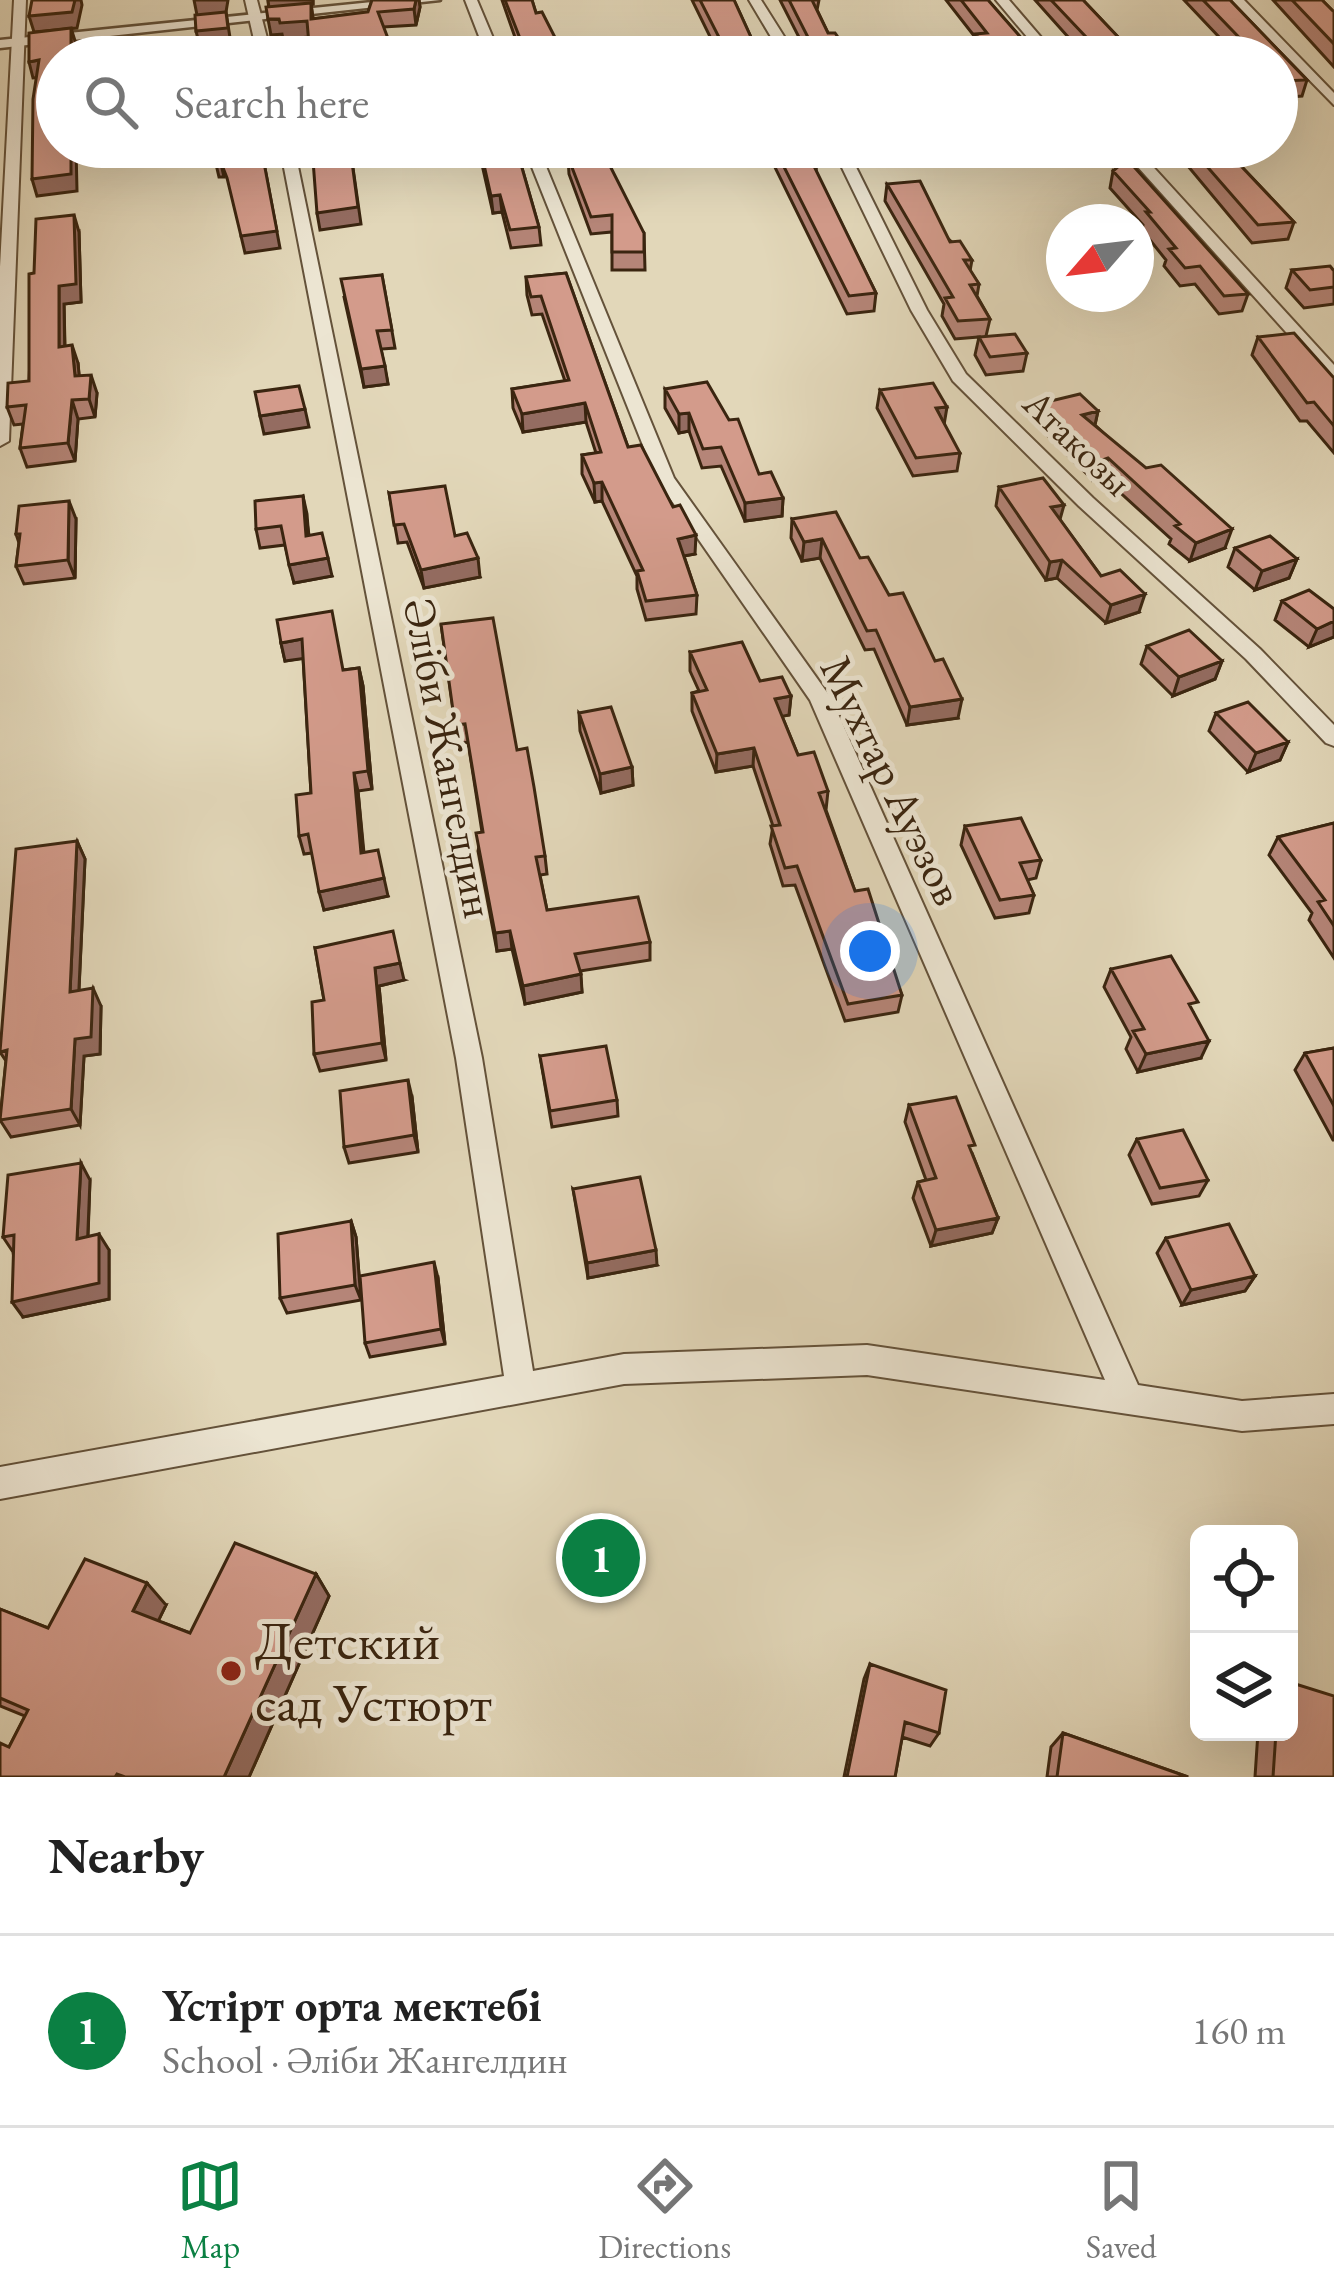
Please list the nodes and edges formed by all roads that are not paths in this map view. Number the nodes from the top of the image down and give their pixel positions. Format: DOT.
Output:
graph roads {
  1 [pos="20,0"];
  2 [pos="251,0"];
  3 [pos="433,0"];
  4 [pos="471,0"];
  5 [pos="755,0"];
  6 [pos="1002,0"];
  7 [pos="1237,0"];
  8 [pos="256,18"];
  9 [pos="80,36"];
  10 [pos="260,36"];
  11 [pos="486,36"];
  12 [pos="777,36"];
  13 [pos="1033,36"];
  14 [pos="1272,36"];
  15 [pos="36,40"];
  16 [pos="21,42"];
  17 [pos="0,44"];
  18 [pos="1298,64"];
  19 [pos="1334,101"];
  20 [pos="290,168"];
  21 [pos="540,168"];
  22 [pos="849,168"];
  23 [pos="1146,168"];
  24 [pos="1334,375"];
  25 [pos="0,441"];
  26 [pos="1334,738"];
  27 [pos="520,1388"];
  28 [pos="1128,1399"];
  29 [pos="1334,1409"];
  30 [pos="0,1484"];
  1 -- 16 [label="street"];
  2 -- 8 [label="street"];
  3 -- 8 [label="street"];
  4 -- 11 [label="street"];
  5 -- 12 [label="street"];
  6 -- 13 [label="street"];
  7 -- 14 [label="street"];
  8 -- 9 [label="street"];
  8 -- 10 [label="street"];
  15 -- 16 [label="street"];
  16 -- 17 [label="street"];
  16 -- 25 [label="street"];
  18 -- 19 [label="street"];
  20 -- 27 [label="street, Әліби Жангелдин"];
  21 -- 28 [label="street, Мухтар Ауэзов"];
  22 -- 26 [label="street, Атакозы"];
  23 -- 24 [label="street"];
  27 -- 28 [label="street"];
  27 -- 30 [label="street"];
  28 -- 29 [label="street"];
}
